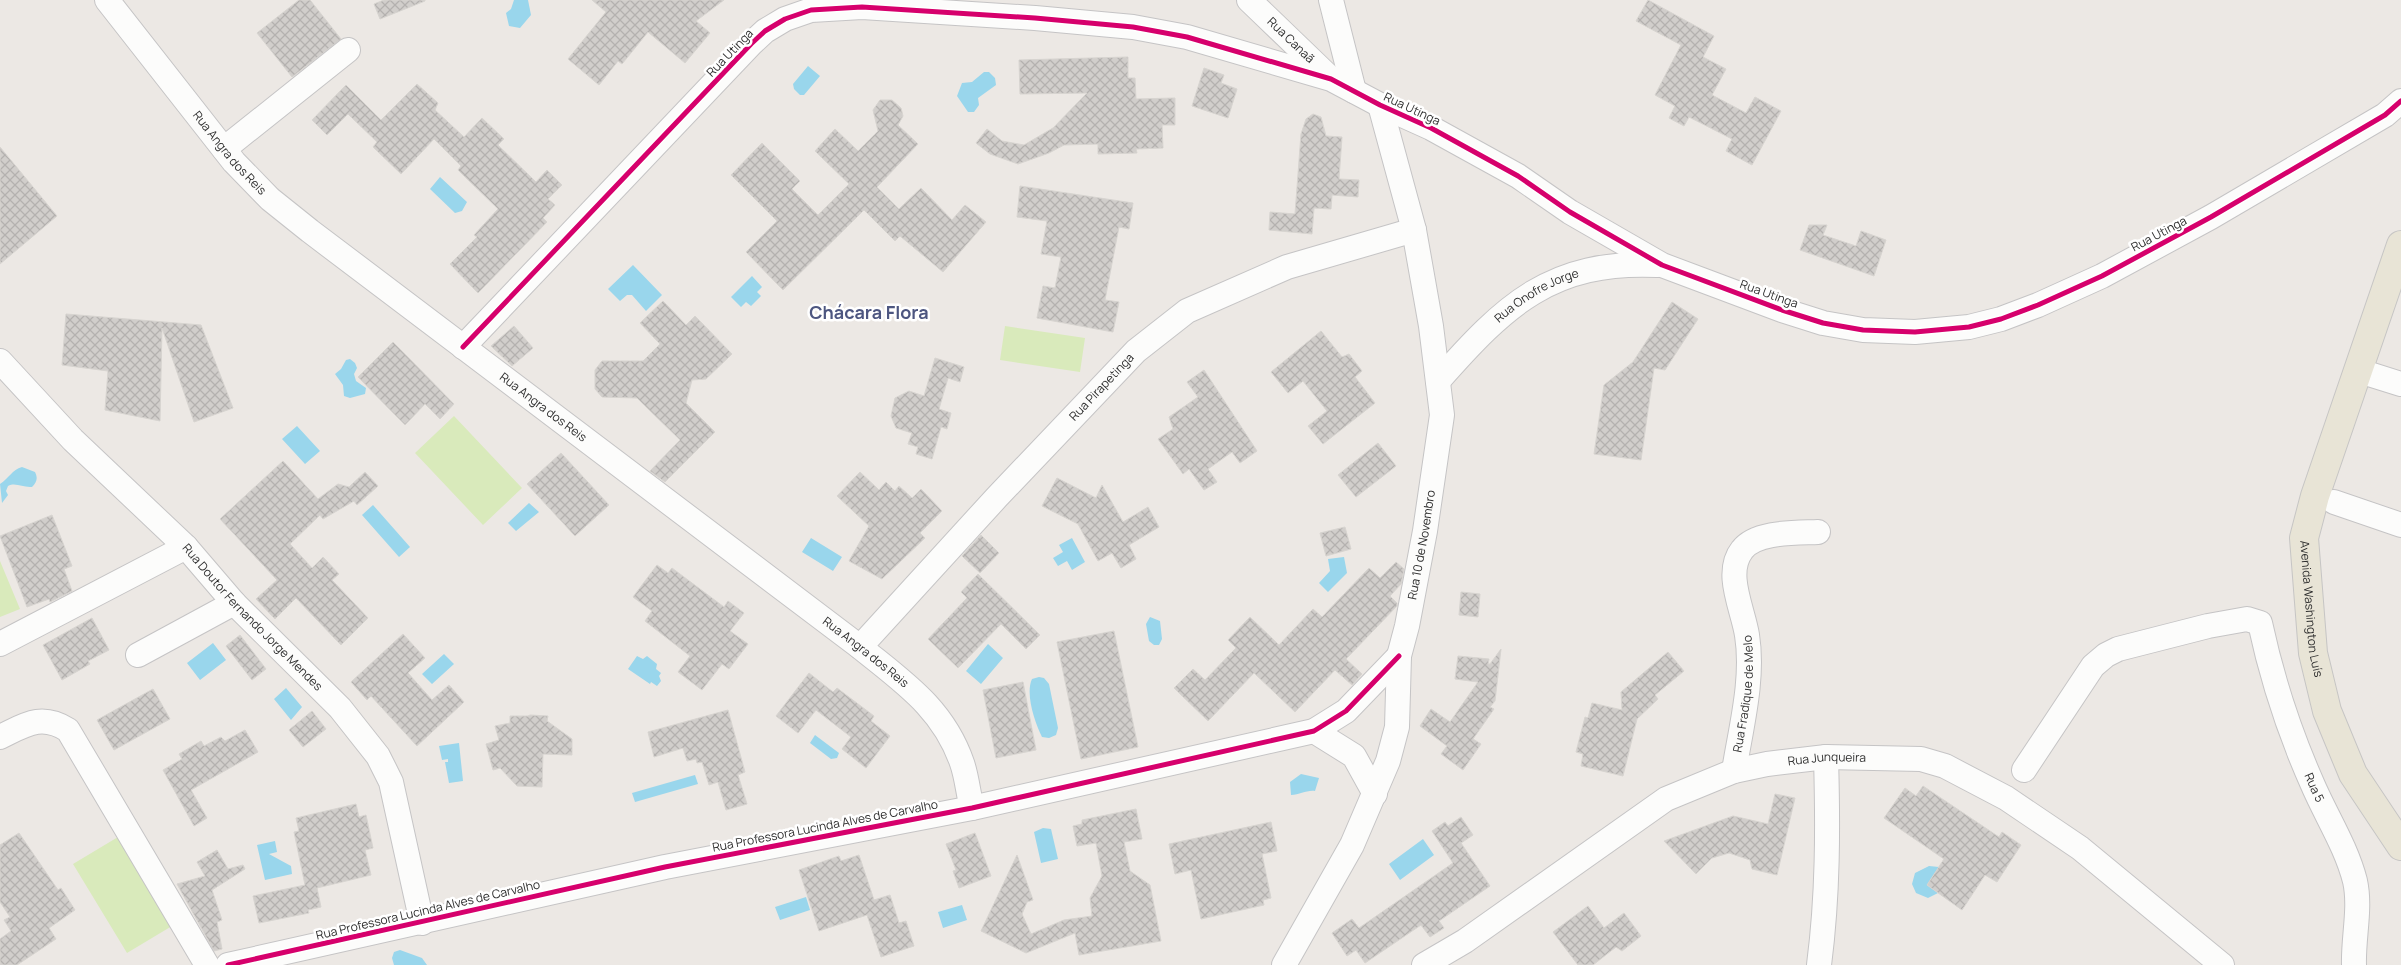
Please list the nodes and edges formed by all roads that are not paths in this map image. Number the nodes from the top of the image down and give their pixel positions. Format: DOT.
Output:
graph roads {
  1 [pos="108,0"];
  2 [pos="1249,0"];
  3 [pos="1331,0"];
  4 [pos="348,50"];
  5 [pos="1332,79"];
  6 [pos="1354,91"];
  7 [pos="2401,101"];
  8 [pos="1380,106"];
  9 [pos="224,149"];
  10 [pos="1414,230"];
  11 [pos="2401,246"];
  12 [pos="1662,265"];
  13 [pos="462,347"];
  14 [pos="0,361"];
  15 [pos="2369,374"];
  16 [pos="1438,381"];
  17 [pos="2401,384"];
  18 [pos="2334,502"];
  19 [pos="2401,524"];
  20 [pos="1818,532"];
  21 [pos="186,547"];
  22 [pos="234,603"];
  23 [pos="0,644"];
  24 [pos="860,647"];
  25 [pos="138,655"];
  26 [pos="1399,656"];
  27 [pos="1314,731"];
  28 [pos="0,737"];
  29 [pos="1826,757"];
  30 [pos="2024,770"];
  31 [pos="1734,771"];
  32 [pos="1375,794"];
  33 [pos="972,808"];
  34 [pos="2401,846"];
  35 [pos="422,923"];
  36 [pos="207,965"];
  37 [pos="228,965"];
  38 [pos="1284,965"];
  39 [pos="1424,965"];
  40 [pos="1819,965"];
  41 [pos="2222,965"];
  42 [pos="2354,965"];
  1 -- 9 [label="street, Rua Angra dos Reis"];
  2 -- 5 [label="street, Rua Canaã"];
  3 -- 6 [label="street"];
  4 -- 9 [label="street"];
  5 -- 6 [label="street, Rua Utinga"];
  5 -- 13 [label="street, Rua Utinga"];
  6 -- 8 [label="street, Rua Utinga"];
  7 -- 12 [label="street, Rua Utinga"];
  8 -- 10 [label="street, Rua 10 de Novembro"];
  8 -- 12 [label="street, Rua Utinga"];
  9 -- 13 [label="street, Rua Angra dos Reis"];
  10 -- 16 [label="street, Rua 10 de Novembro"];
  10 -- 24 [label="street, Rua Pirapetinga"];
  11 -- 34 [label="main road, Avenida Washington Luís"];
  12 -- 16 [label="street, Rua Onofre Jorge"];
  13 -- 24 [label="street, Rua Angra dos Reis"];
  14 -- 21 [label="street, Rua Doutor Fernando Jorge Mendes"];
  15 -- 17 [label="street"];
  16 -- 26 [label="street, Rua 10 de Novembro"];
  18 -- 19 [label="street"];
  20 -- 31 [label="street, Rua Fradique de Melo"];
  21 -- 22 [label="street, Rua Doutor Fernando Jorge Mendes"];
  21 -- 23 [label="street"];
  22 -- 25 [label="street"];
  22 -- 35 [label="street, Rua Doutor Fernando Jorge Mendes"];
  24 -- 33 [label="street, Rua Angra dos Reis"];
  26 -- 27 [label="street, Rua Professora Lucinda Alves de Carvalho"];
  26 -- 32 [label="street, Rua 10 de Novembro"];
  27 -- 32 [label="street"];
  27 -- 33 [label="street, Rua Professora Lucinda Alves de Carvalho"];
  28 -- 36 [label="street"];
  29 -- 31 [label="street, Rua Junqueira"];
  29 -- 40 [label="street"];
  29 -- 41 [label="street, Rua Junqueira"];
  30 -- 42 [label="street, Rua 5"];
  31 -- 39 [label="street, Rua Junqueira"];
  32 -- 38 [label="street, Rua 10 de Novembro"];
  33 -- 35 [label="street, Rua Professora Lucinda Alves de Carvalho"];
  35 -- 37 [label="street, Rua Professora Lucinda Alves de Carvalho"];
}
